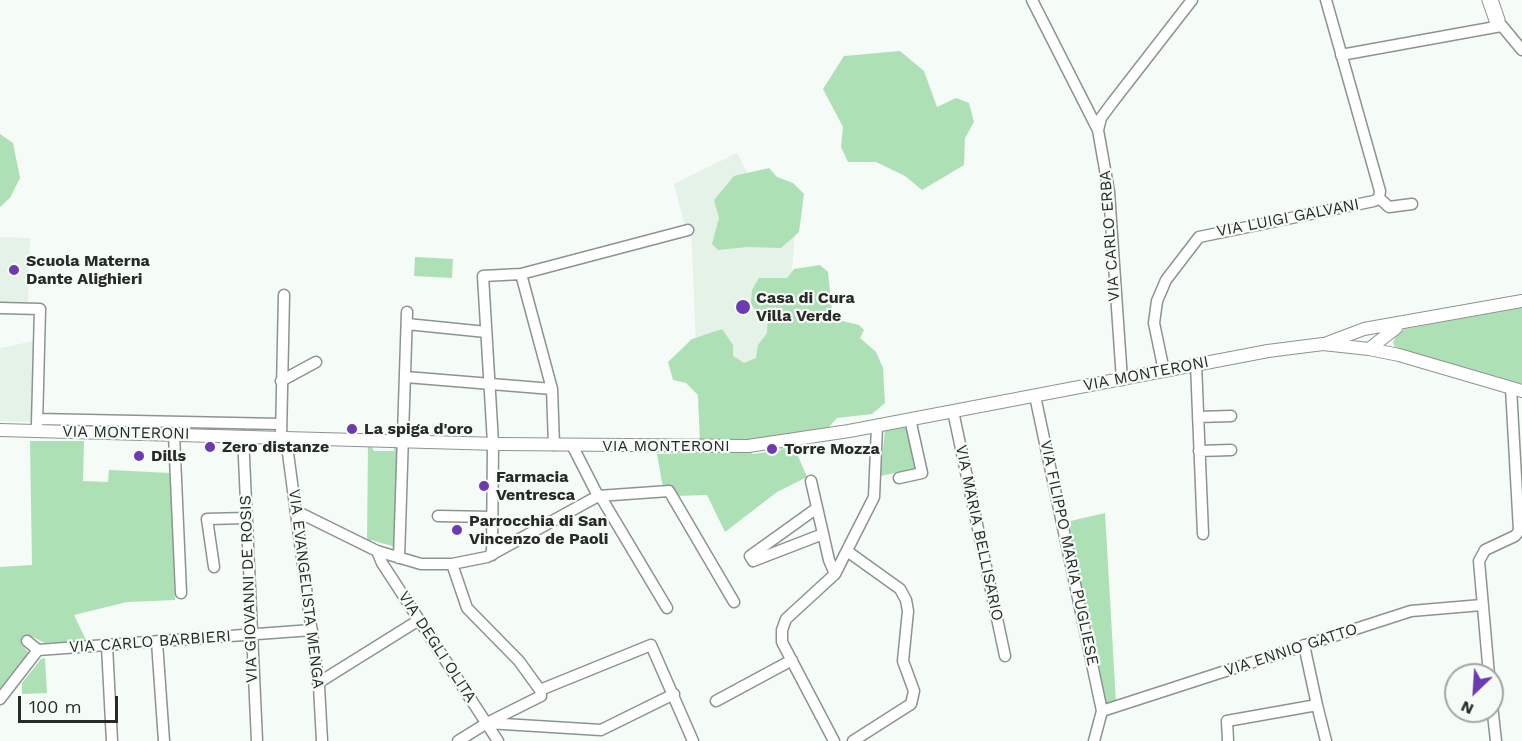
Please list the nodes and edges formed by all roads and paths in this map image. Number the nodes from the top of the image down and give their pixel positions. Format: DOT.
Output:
graph roads {
  1 [pos="1032,0"];
  2 [pos="1192,0"];
  3 [pos="1326,0"];
  4 [pos="1484,0"];
  5 [pos="1490,0"];
  6 [pos="1499,23"];
  7 [pos="1522,50"];
  8 [pos="1341,55"];
  9 [pos="1098,130"];
  10 [pos="1379,198"];
  11 [pos="1412,204"];
  12 [pos="688,230"];
  13 [pos="521,274"];
  14 [pos="284,295"];
  15 [pos="1522,301"];
  16 [pos="0,308"];
  17 [pos="407,312"];
  18 [pos="407,324"];
  19 [pos="1400,326"];
  20 [pos="1375,328"];
  21 [pos="486,332"];
  22 [pos="1323,344"];
  23 [pos="1369,349"];
  24 [pos="1399,355"];
  25 [pos="316,362"];
  26 [pos="1196,364"];
  27 [pos="1164,371"];
  28 [pos="406,377"];
  29 [pos="1122,380"];
  30 [pos="281,381"];
  31 [pos="490,384"];
  32 [pos="552,389"];
  33 [pos="1517,389"];
  34 [pos="1035,396"];
  35 [pos="953,411"];
  36 [pos="1231,416"];
  37 [pos="1198,417"];
  38 [pos="910,419"];
  39 [pos="281,424"];
  40 [pos="37,425"];
  41 [pos="877,426"];
  42 [pos="0,430"];
  43 [pos="174,434"];
  44 [pos="243,436"];
  45 [pos="283,437"];
  46 [pos="405,441"];
  47 [pos="494,443"];
  48 [pos="554,445"];
  49 [pos="572,445"];
  50 [pos="1231,450"];
  51 [pos="1199,451"];
  52 [pos="899,478"];
  53 [pos="811,481"];
  54 [pos="598,496"];
  55 [pos="817,508"];
  56 [pos="296,511"];
  57 [pos="438,516"];
  58 [pos="492,517"];
  59 [pos="246,518"];
  60 [pos="823,534"];
  61 [pos="1203,534"];
  62 [pos="377,551"];
  63 [pos="847,551"];
  64 [pos="492,555"];
  65 [pos="399,558"];
  66 [pos="452,564"];
  67 [pos="214,567"];
  68 [pos="835,574"];
  69 [pos="181,593"];
  70 [pos="734,602"];
  71 [pos="1482,604"];
  72 [pos="667,608"];
  73 [pos="419,620"];
  74 [pos="312,630"];
  75 [pos="251,635"];
  76 [pos="27,641"];
  77 [pos="157,642"];
  78 [pos="1304,645"];
  79 [pos="107,646"];
  80 [pos="38,650"];
  81 [pos="1005,656"];
  82 [pos="792,660"];
  83 [pos="1488,663"];
  84 [pos="318,683"];
  85 [pos="540,690"];
  86 [pos="674,694"];
  87 [pos="0,699"];
  88 [pos="716,701"];
  89 [pos="1317,705"];
  90 [pos="1102,711"];
  91 [pos="487,723"];
  92 [pos="1494,723"];
  93 [pos="112,741"];
  94 [pos="164,741"];
  95 [pos="256,741"];
  96 [pos="322,741"];
  97 [pos="458,741"];
  98 [pos="498,741"];
  99 [pos="693,741"];
  100 [pos="833,741"];
  101 [pos="853,741"];
  102 [pos="1094,741"];
  103 [pos="1228,741"];
  104 [pos="1326,741"];
  105 [pos="1496,741"];
  1 -- 9 [label="street, VIA CARLO ERBA"];
  2 -- 9 [label="street"];
  3 -- 8 [label="street"];
  4 -- 6 [label="street"];
  5 -- 6 [label="highway"];
  6 -- 7 [label="street"];
  6 -- 8 [label="street"];
  8 -- 10 [label="street"];
  9 -- 29 [label="street, VIA CARLO ERBA"];
  10 -- 11 [label="street, VIA LUIGI GALVANI"];
  10 -- 27 [label="street, VIA LUIGI GALVANI"];
  12 -- 13 [label="street"];
  13 -- 21 [label="street"];
  13 -- 32 [label="street"];
  14 -- 30 [label="street, VIA EVANGELISTA MENGA"];
  15 -- 19 [label="main road, VIA MONTERONI"];
  16 -- 40 [label="street"];
  17 -- 18 [label="street"];
  18 -- 21 [label="street"];
  18 -- 28 [label="street"];
  19 -- 20 [label="main road, VIA MONTERONI"];
  19 -- 23 [label="main road, VIA MONTERONI"];
  19 -- 24 [label="main road"];
  20 -- 22 [label="main road, VIA MONTERONI"];
  20 -- 23 [label="main road"];
  21 -- 31 [label="street"];
  22 -- 23 [label="main road, VIA MONTERONI"];
  22 -- 26 [label="main road, VIA MONTERONI"];
  23 -- 24 [label="main road, VIA MONTERONI"];
  24 -- 33 [label="main road, VIA MONTERONI"];
  25 -- 30 [label="street"];
  26 -- 27 [label="main road, VIA MONTERONI"];
  26 -- 37 [label="street"];
  27 -- 29 [label="main road, VIA MONTERONI"];
  28 -- 31 [label="street"];
  28 -- 46 [label="street"];
  29 -- 34 [label="main road, VIA MONTERONI"];
  30 -- 39 [label="street, VIA EVANGELISTA MENGA"];
  31 -- 32 [label="street"];
  31 -- 47 [label="street"];
  32 -- 48 [label="street"];
  33 -- 71 [label="street"];
  34 -- 35 [label="main road, VIA MONTERONI"];
  34 -- 90 [label="street, VIA FILIPPO MARIA PUGLIESE"];
  35 -- 38 [label="main road, VIA MONTERONI"];
  35 -- 81 [label="street, VIA MARIA BELLISARIO"];
  36 -- 37 [label="street"];
  37 -- 51 [label="street"];
  38 -- 41 [label="main road, VIA MONTERONI"];
  38 -- 52 [label="street"];
  39 -- 40 [label="street, VIA MONTERONI"];
  39 -- 45 [label="street, VIA EVANGELISTA MENGA"];
  40 -- 42 [label="main road, VIA MONTERONI"];
  40 -- 43 [label="main road, VIA MONTERONI"];
  41 -- 49 [label="main road, VIA MONTERONI"];
  41 -- 63 [label="street"];
  43 -- 44 [label="main road, VIA MONTERONI"];
  43 -- 69 [label="street"];
  44 -- 45 [label="main road, VIA MONTERONI"];
  44 -- 59 [label="street, VIA GIOVANNI DE ROSIS"];
  45 -- 46 [label="main road, VIA MONTERONI"];
  45 -- 56 [label="street, VIA EVANGELISTA MENGA"];
  46 -- 47 [label="main road, VIA MONTERONI"];
  46 -- 65 [label="street"];
  47 -- 48 [label="main road, VIA MONTERONI"];
  47 -- 58 [label="street"];
  48 -- 49 [label="main road, VIA MONTERONI"];
  49 -- 54 [label="street"];
  50 -- 51 [label="street"];
  51 -- 61 [label="street"];
  53 -- 55 [label="street"];
  54 -- 64 [label="street"];
  54 -- 70 [label="street"];
  54 -- 72 [label="street"];
  55 -- 60 [label="street"];
  55 -- 60 [label="street"];
  56 -- 62 [label="street"];
  56 -- 74 [label="street, VIA EVANGELISTA MENGA"];
  57 -- 58 [label="street"];
  58 -- 64 [label="street"];
  59 -- 67 [label="street"];
  59 -- 75 [label="street, VIA GIOVANNI DE ROSIS"];
  60 -- 68 [label="street"];
  62 -- 65 [label="street"];
  62 -- 73 [label="street, VIA DEGLI OLITA"];
  63 -- 68 [label="street"];
  63 -- 101 [label="street"];
  64 -- 66 [label="street"];
  65 -- 66 [label="street"];
  66 -- 85 [label="street"];
  68 -- 82 [label="street"];
  71 -- 78 [label="street, VIA ENNIO GATTO"];
  71 -- 83 [label="street"];
  73 -- 84 [label="street"];
  73 -- 91 [label="street, VIA DEGLI OLITA"];
  74 -- 75 [label="street, VIA CARLO BARBIERI"];
  74 -- 84 [label="street, VIA EVANGELISTA MENGA"];
  75 -- 77 [label="street, VIA CARLO BARBIERI"];
  75 -- 95 [label="street, VIA GIOVANNI DE ROSIS"];
  76 -- 80 [label="street"];
  77 -- 79 [label="street, VIA CARLO BARBIERI"];
  77 -- 94 [label="street"];
  78 -- 89 [label="street"];
  78 -- 90 [label="street, VIA ENNIO GATTO"];
  79 -- 80 [label="street, VIA CARLO BARBIERI"];
  79 -- 93 [label="street"];
  80 -- 87 [label="street"];
  82 -- 88 [label="street"];
  82 -- 100 [label="street"];
  84 -- 96 [label="street, VIA EVANGELISTA MENGA"];
  85 -- 86 [label="street"];
  85 -- 91 [label="street"];
  86 -- 91 [label="street"];
  86 -- 99 [label="street"];
  89 -- 103 [label="street"];
  89 -- 104 [label="street"];
  90 -- 102 [label="street"];
  91 -- 97 [label="street"];
  91 -- 98 [label="street, VIA DEGLI OLITA"];
  92 -- 105 [label="street"];
}
